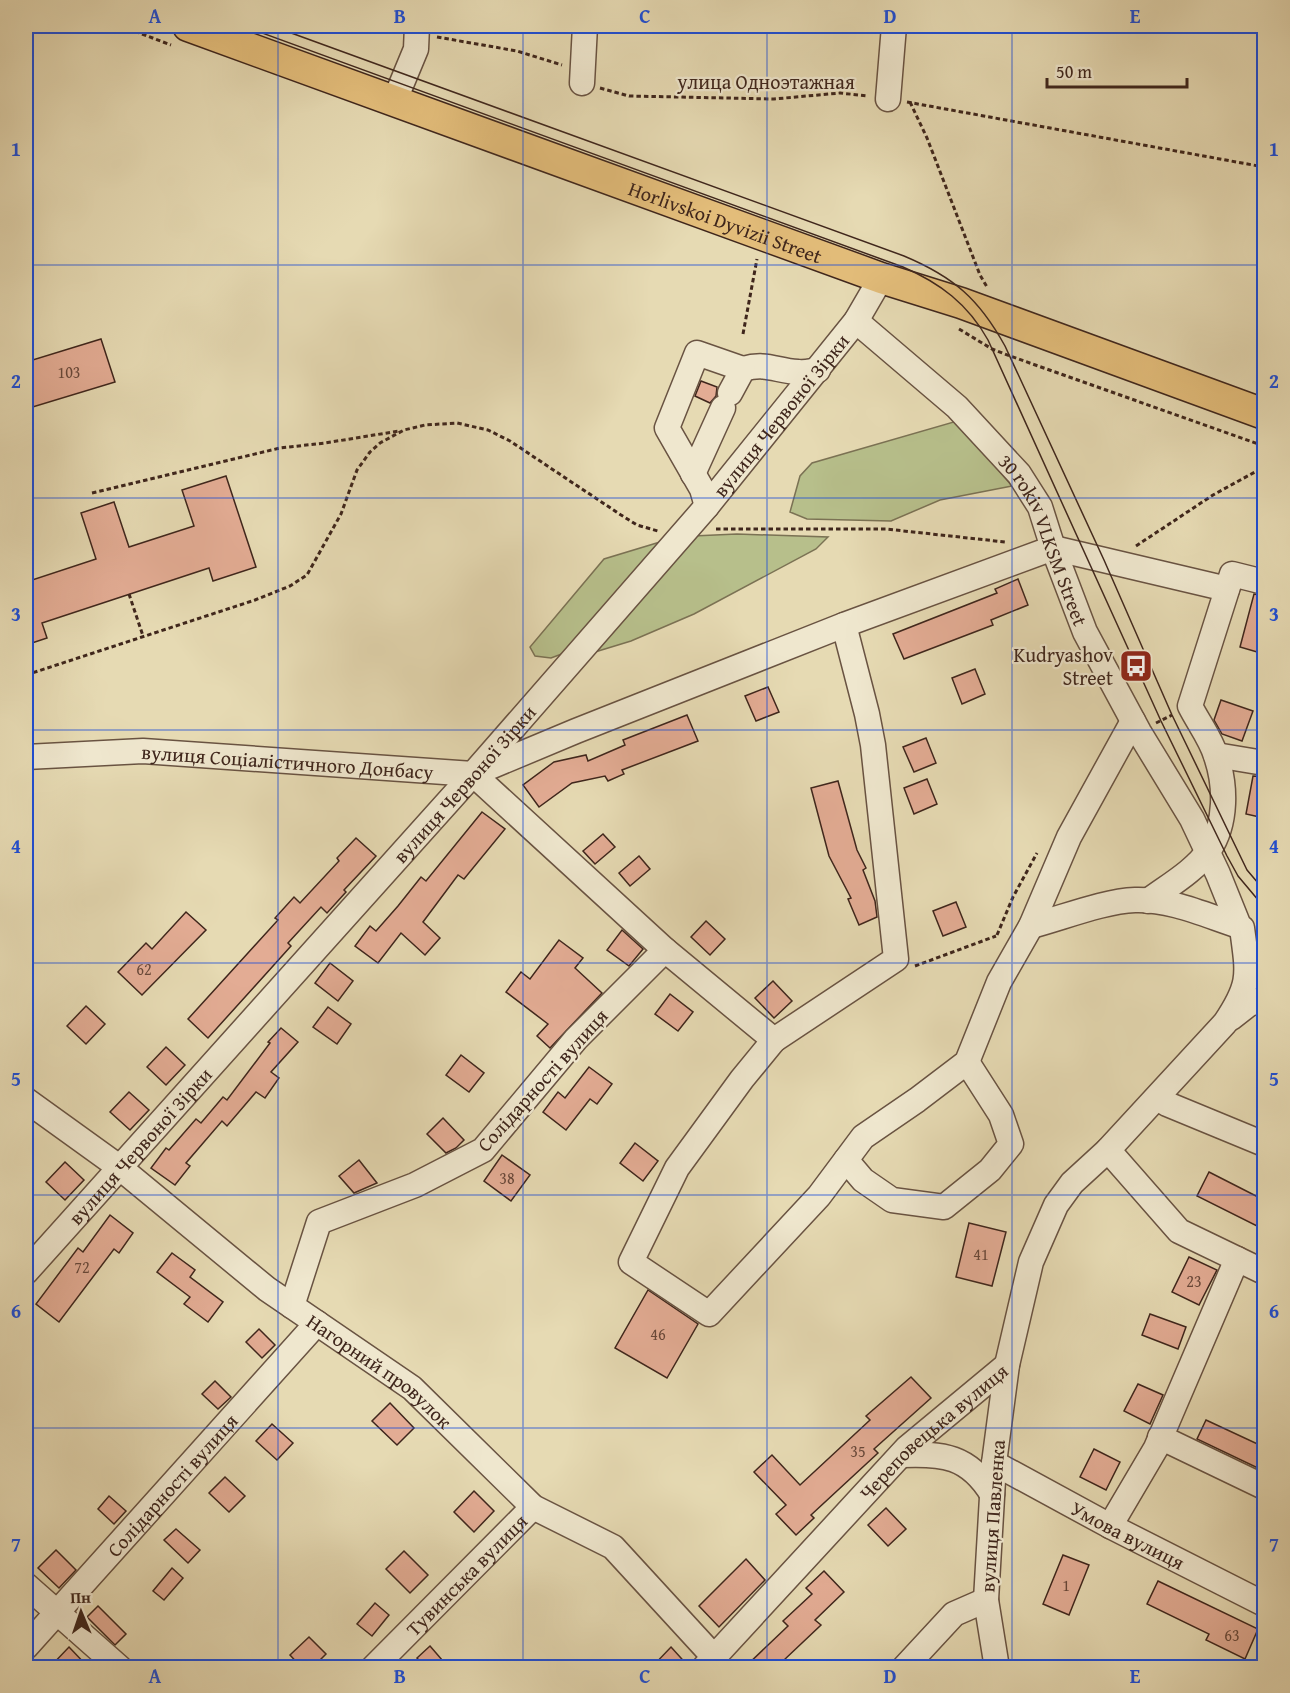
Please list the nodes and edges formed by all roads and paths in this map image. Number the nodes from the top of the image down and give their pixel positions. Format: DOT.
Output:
graph roads {
  1 [pos="188,26"];
  2 [pos="585,26"];
  3 [pos="894,26"];
  4 [pos="417,30"];
  5 [pos="890,74"];
  6 [pos="582,83"];
  7 [pos="899,101"];
  8 [pos="394,102"];
  9 [pos="1264,167"];
  10 [pos="758,254"];
  11 [pos="881,278"];
  12 [pos="988,289"];
  13 [pos="856,321"];
  14 [pos="743,334"];
  15 [pos="743,369"];
  16 [pos="818,370"];
  17 [pos="1264,414"];
  18 [pos="404,430"];
  19 [pos="1264,467"];
  20 [pos="693,474"];
  21 [pos="92,492"];
  22 [pos="707,506"];
  23 [pos="687,530"];
  24 [pos="1011,543"];
  25 [pos="1136,545"];
  26 [pos="1053,548"];
  27 [pos="1264,582"];
  28 [pos="1227,589"];
  29 [pos="129,594"];
  30 [pos="844,625"];
  31 [pos="143,636"];
  32 [pos="26,675"];
  33 [pos="1133,721"];
  34 [pos="1216,755"];
  35 [pos="26,757"];
  36 [pos="1264,763"];
  37 [pos="473,774"];
  38 [pos="1209,851"];
  39 [pos="1148,901"];
  40 [pos="1031,926"];
  41 [pos="1240,927"];
  42 [pos="665,950"];
  43 [pos="906,970"];
  44 [pos="1264,999"];
  45 [pos="1225,1023"];
  46 [pos="774,1040"];
  47 [pos="967,1062"];
  48 [pos="1156,1098"];
  49 [pos="26,1100"];
  50 [pos="1264,1144"];
  51 [pos="1108,1150"];
  52 [pos="846,1160"];
  53 [pos="118,1167"];
  54 [pos="1237,1259"];
  55 [pos="26,1272"];
  56 [pos="1264,1272"];
  57 [pos="292,1306"];
  58 [pos="316,1323"];
  59 [pos="1007,1365"];
  60 [pos="1160,1437"];
  61 [pos="901,1455"];
  62 [pos="994,1462"];
  63 [pos="1264,1487"];
  64 [pos="992,1494"];
  65 [pos="533,1507"];
  66 [pos="1110,1526"];
  67 [pos="26,1585"];
  68 [pos="986,1600"];
  69 [pos="1264,1604"];
  70 [pos="57,1613"];
  71 [pos="26,1647"];
  72 [pos="709,1662"];
  73 [pos="120,1668"];
  74 [pos="373,1668"];
  75 [pos="904,1668"];
  76 [pos="997,1668"];
  1 -- 8 [label="main road, Horlivskoi Dyvizii Street"];
  2 -- 6 [label="street"];
  3 -- 5 [label="street"];
  4 -- 6 [label="path, улица Одноэтажная"];
  4 -- 8 [label="street"];
  5 -- 7 [label="street"];
  5 -- 7 [label="path"];
  6 -- 7 [label="path, улица Одноэтажная"];
  7 -- 9 [label="path, улица Одноэтажная"];
  7 -- 12 [label="path"];
  8 -- 11 [label="main road, Horlivskoi Dyvizii Street"];
  10 -- 14 [label="path"];
  11 -- 13 [label="street, вулиця Червоної Зірки"];
  11 -- 17 [label="main road, Horlivskoi Dyvizii Street"];
  13 -- 16 [label="street, вулиця Червоної Зірки"];
  13 -- 26 [label="street, 30 rokiv VLKSM Street"];
  15 -- 16 [label="street"];
  15 -- 20 [label="street"];
  15 -- 20 [label="street"];
  16 -- 22 [label="street, вулиця Червоної Зірки"];
  18 -- 21 [label="path"];
  18 -- 23 [label="path"];
  18 -- 31 [label="path"];
  19 -- 25 [label="path"];
  20 -- 22 [label="street"];
  22 -- 23 [label="street, вулиця Червоної Зірки"];
  23 -- 24 [label="path"];
  23 -- 37 [label="street, вулиця Червоної Зірки"];
  26 -- 28 [label="street"];
  26 -- 30 [label="street"];
  26 -- 33 [label="street, 30 rokiv VLKSM Street"];
  27 -- 28 [label="street"];
  28 -- 34 [label="street"];
  29 -- 31 [label="path"];
  30 -- 37 [label="street"];
  30 -- 46 [label="street"];
  31 -- 32 [label="path"];
  33 -- 38 [label="street, 30 rokiv VLKSM Street"];
  33 -- 40 [label="street"];
  34 -- 36 [label="street"];
  34 -- 38 [label="street"];
  35 -- 37 [label="street, вулиця Соціалістичного Донбасу"];
  37 -- 42 [label="street"];
  37 -- 53 [label="street, вулиця Червоної Зірки"];
  38 -- 39 [label="street"];
  38 -- 41 [label="street, 30 rokiv VLKSM Street"];
  39 -- 40 [label="street"];
  39 -- 41 [label="street"];
  40 -- 43 [label="path"];
  40 -- 47 [label="street"];
  41 -- 45 [label="street, Череповецька вулиця"];
  42 -- 46 [label="street"];
  42 -- 57 [label="street, Солідарності вулиця"];
  44 -- 45 [label="street"];
  45 -- 48 [label="street, Череповецька вулиця"];
  46 -- 52 [label="street"];
  47 -- 52 [label="street"];
  47 -- 52 [label="street"];
  48 -- 50 [label="street"];
  48 -- 51 [label="street, Череповецька вулиця"];
  49 -- 53 [label="street, Нагорний провулок"];
  51 -- 54 [label="street"];
  51 -- 59 [label="street, Череповецька вулиця"];
  53 -- 55 [label="street, вулиця Червоної Зірки"];
  53 -- 57 [label="street, Нагорний провулок"];
  54 -- 56 [label="street"];
  54 -- 60 [label="street"];
  57 -- 58 [label="street, Нагорний провулок"];
  58 -- 65 [label="street, Нагорний провулок"];
  58 -- 70 [label="street, Солідарності вулиця"];
  59 -- 61 [label="street, Череповецька вулиця"];
  59 -- 62 [label="street, вулиця Павленка"];
  60 -- 63 [label="street"];
  60 -- 66 [label="street"];
  61 -- 64 [label="street"];
  61 -- 72 [label="street, Череповецька вулиця"];
  62 -- 64 [label="street, вулиця Павленка"];
  62 -- 66 [label="street, Умова вулиця"];
  64 -- 68 [label="street, вулиця Павленка"];
  65 -- 72 [label="street, Нагорний провулок"];
  65 -- 74 [label="street, Тувинська вулиця"];
  66 -- 69 [label="street, Умова вулиця"];
  67 -- 70 [label="street"];
  68 -- 75 [label="street"];
  68 -- 76 [label="street, вулиця Павленка"];
  70 -- 71 [label="street, Солідарності вулиця"];
  70 -- 73 [label="street"];
}
